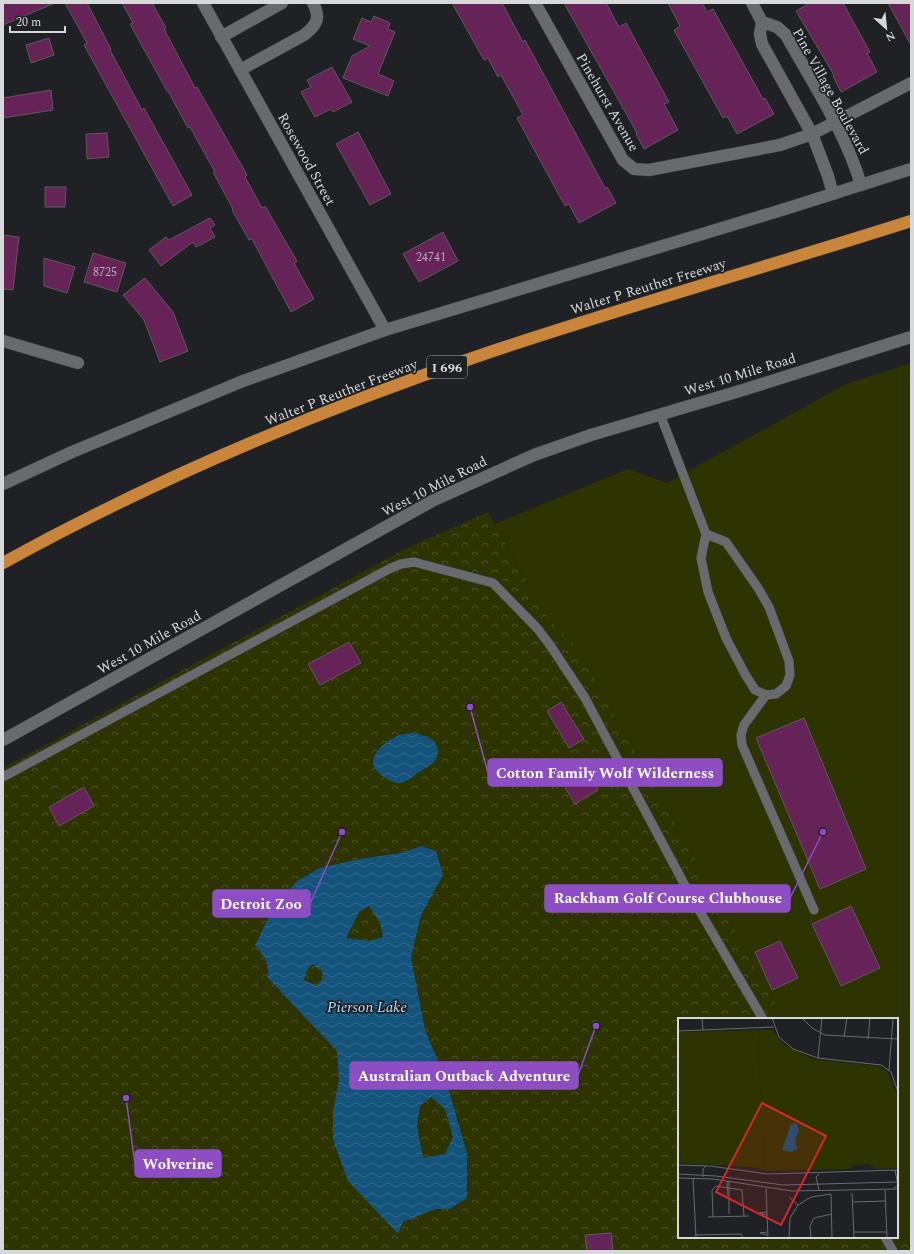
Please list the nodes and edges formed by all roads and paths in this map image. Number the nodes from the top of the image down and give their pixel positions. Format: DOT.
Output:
graph roads {
  1 [pos="203,3"];
  2 [pos="282,3"];
  3 [pos="312,3"];
  4 [pos="535,3"];
  5 [pos="752,3"];
  6 [pos="762,22"];
  7 [pos="222,37"];
  8 [pos="240,70"];
  9 [pos="911,83"];
  10 [pos="834,123"];
  11 [pos="812,134"];
  12 [pos="911,169"];
  13 [pos="861,185"];
  14 [pos="833,194"];
  15 [pos="911,221"];
  16 [pos="385,330"];
  17 [pos="911,337"];
  18 [pos="3,341"];
  19 [pos="78,363"];
  20 [pos="660,414"];
  21 [pos="3,484"];
  22 [pos="706,534"];
  23 [pos="3,563"];
  24 [pos="766,695"];
  25 [pos="3,740"];
  26 [pos="3,777"];
  27 [pos="814,910"];
  28 [pos="762,1018"];
  29 [pos="886,1238"];
  30 [pos="893,1251"];
  1 -- 7 [label="main road, Rosewood Street"];
  2 -- 7 [label="main road"];
  3 -- 8 [label="main road"];
  4 -- 11 [label="main road, Pinehurst Avenue"];
  5 -- 6 [label="main road"];
  6 -- 10 [label="main road, Pine Village Boulevard"];
  6 -- 11 [label="main road"];
  7 -- 8 [label="main road, Rosewood Street"];
  8 -- 16 [label="main road, Rosewood Street"];
  9 -- 10 [label="main road, Pinehurst Avenue"];
  10 -- 11 [label="main road, Pinehurst Avenue"];
  10 -- 13 [label="main road, Pine Village Boulevard"];
  11 -- 14 [label="main road"];
  12 -- 13 [label="main road"];
  13 -- 14 [label="main road"];
  14 -- 16 [label="main road"];
  15 -- 23 [label="highway, Walter P Reuther Freeway / I 696"];
  16 -- 21 [label="main road"];
  17 -- 20 [label="main road, West 10 Mile Road"];
  18 -- 19 [label="main road"];
  20 -- 22 [label="lane"];
  20 -- 25 [label="main road, West 10 Mile Road"];
  22 -- 24 [label="lane"];
  22 -- 24 [label="lane"];
  24 -- 27 [label="lane"];
  26 -- 28 [label="lane"];
  29 -- 30 [label="lane"];
}
